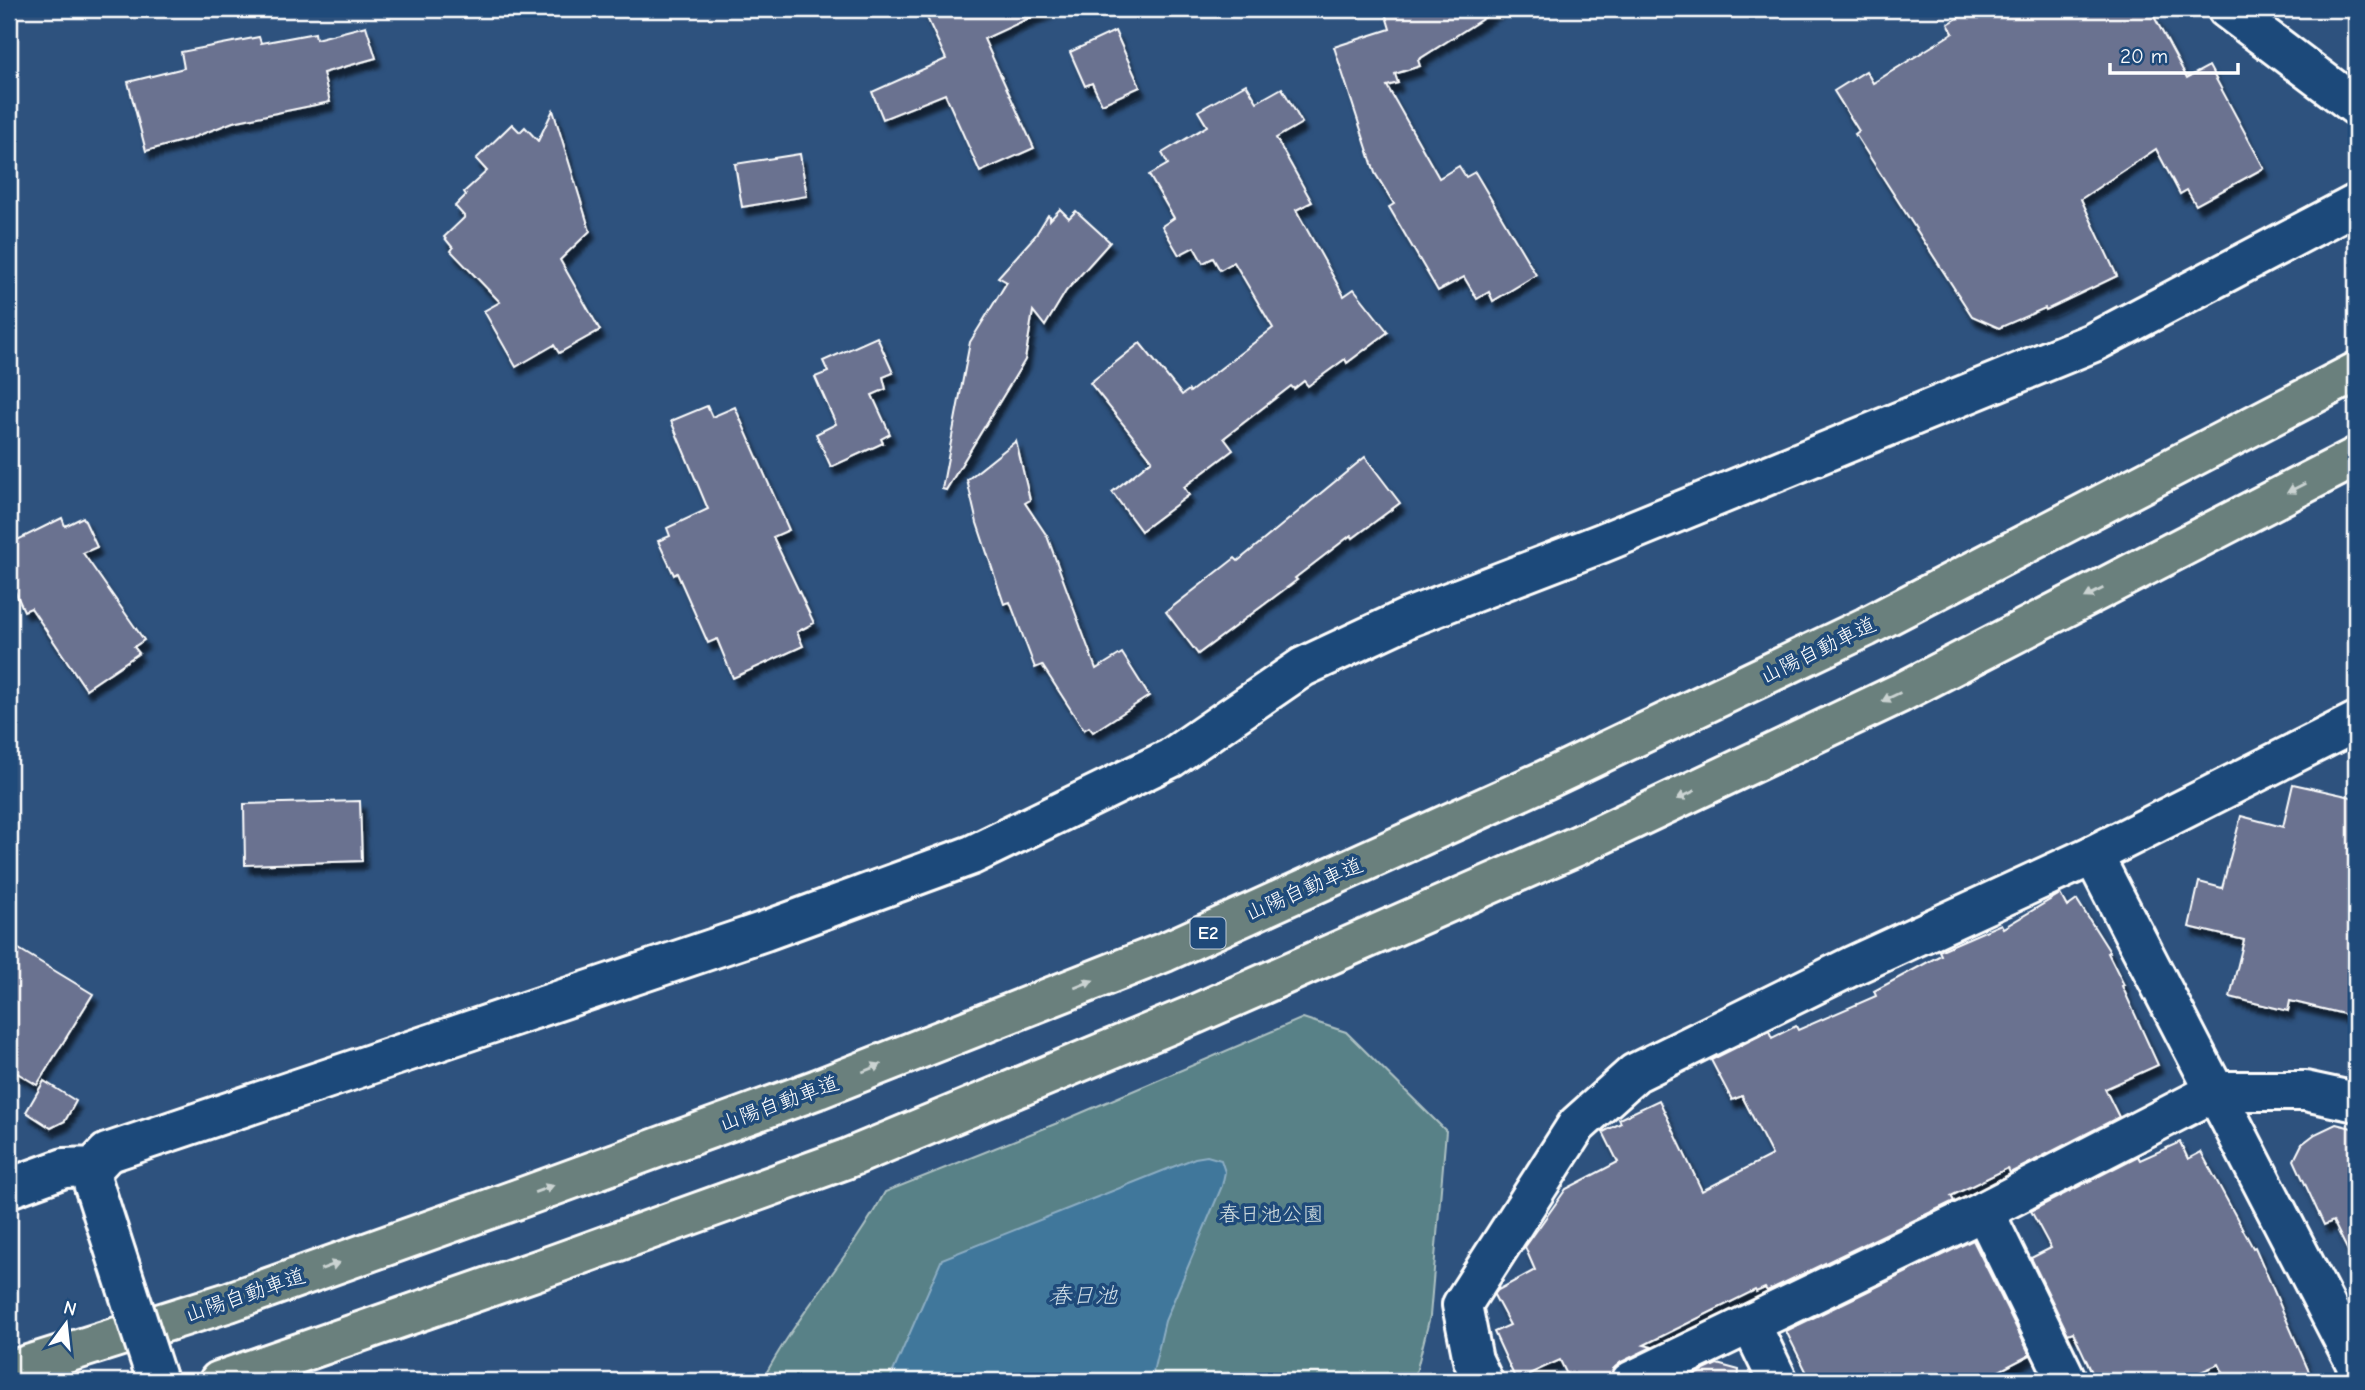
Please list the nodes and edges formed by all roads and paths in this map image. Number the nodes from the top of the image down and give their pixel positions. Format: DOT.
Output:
graph roads {
  1 [pos="2227,9"];
  2 [pos="2356,106"];
  3 [pos="2356,204"];
  4 [pos="2356,372"];
  5 [pos="2356,457"];
  6 [pos="2356,722"];
  7 [pos="2093,855"];
  8 [pos="2216,1091"];
  9 [pos="2356,1102"];
  10 [pos="94,1175"];
  11 [pos="9,1188"];
  12 [pos="1984,1212"];
  13 [pos="1751,1325"];
  14 [pos="2356,1364"];
  15 [pos="9,1371"];
  16 [pos="157,1381"];
  17 [pos="219,1381"];
  18 [pos="1483,1381"];
  19 [pos="1631,1381"];
  20 [pos="1778,1381"];
  21 [pos="2067,1381"];
  1 -- 2 [label="street"];
  3 -- 10 [label="street"];
  15 -- 4 [label="highway, 山陽自動車道 / E2, one-way"];
  5 -- 17 [label="highway, one-way"];
  6 -- 7 [label="street"];
  7 -- 8 [label="street"];
  7 -- 18 [label="street"];
  8 -- 9 [label="street"];
  8 -- 12 [label="street"];
  8 -- 14 [label="street"];
  10 -- 11 [label="street"];
  10 -- 16 [label="street, bridge"];
  12 -- 13 [label="street"];
  12 -- 21 [label="street"];
  13 -- 19 [label="street"];
  13 -- 20 [label="street"];
}
